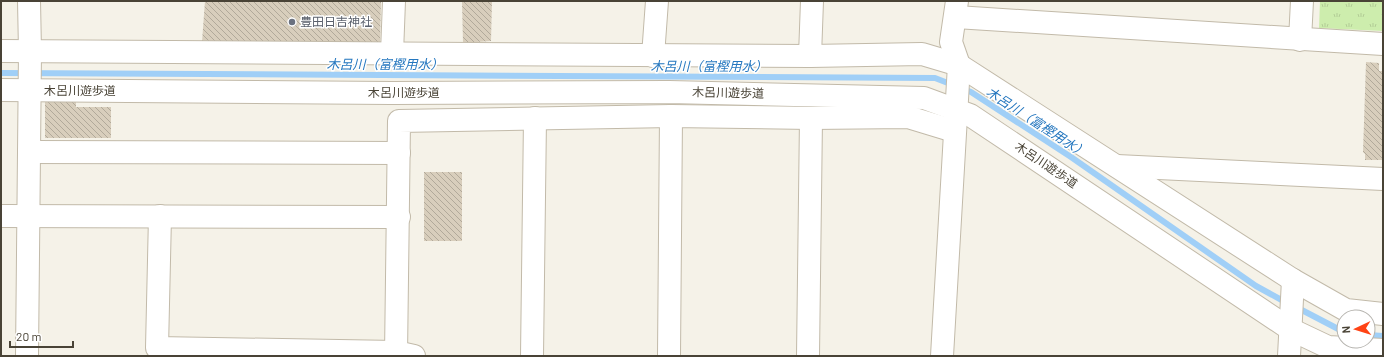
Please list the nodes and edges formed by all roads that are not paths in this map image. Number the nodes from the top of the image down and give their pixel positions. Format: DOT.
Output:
graph roads {
  1 [pos="29,1"];
  2 [pos="394,1"];
  3 [pos="657,1"];
  4 [pos="812,1"];
  5 [pos="1302,1"];
  6 [pos="956,9"];
  7 [pos="1300,40"];
  8 [pos="1383,44"];
  9 [pos="1,51"];
  10 [pos="392,53"];
  11 [pos="653,56"];
  12 [pos="810,56"];
  13 [pos="30,57"];
  14 [pos="958,72"];
  15 [pos="29,88"];
  16 [pos="1,90"];
  17 [pos="955,115"];
  18 [pos="670,116"];
  19 [pos="535,118"];
  20 [pos="811,118"];
  21 [pos="29,152"];
  22 [pos="399,153"];
  23 [pos="1116,166"];
  24 [pos="1383,179"];
  25 [pos="28,215"];
  26 [pos="1,216"];
  27 [pos="160,216"];
  28 [pos="399,217"];
  29 [pos="1293,286"];
  30 [pos="1383,314"];
  31 [pos="1291,325"];
  32 [pos="1383,350"];
  33 [pos="402,355"];
  34 [pos="27,356"];
  35 [pos="532,356"];
  36 [pos="669,356"];
  37 [pos="808,356"];
  38 [pos="942,356"];
  39 [pos="1289,356"];
  1 -- 13 [label="street"];
  2 -- 10 [label="street"];
  3 -- 11 [label="street"];
  4 -- 12 [label="street"];
  5 -- 7 [label="street"];
  6 -- 7 [label="street"];
  6 -- 14 [label="street"];
  7 -- 8 [label="street"];
  9 -- 13 [label="street"];
  10 -- 11 [label="street"];
  10 -- 13 [label="street"];
  11 -- 12 [label="street"];
  12 -- 14 [label="street"];
  13 -- 15 [label="street"];
  14 -- 17 [label="street"];
  14 -- 23 [label="street"];
  15 -- 16 [label="street, 木呂川遊歩道"];
  15 -- 17 [label="street, 木呂川遊歩道"];
  15 -- 21 [label="street"];
  17 -- 20 [label="street"];
  17 -- 31 [label="street, 木呂川遊歩道"];
  17 -- 38 [label="street"];
  18 -- 19 [label="street"];
  18 -- 20 [label="street"];
  18 -- 36 [label="street"];
  19 -- 22 [label="street"];
  19 -- 35 [label="street"];
  20 -- 37 [label="street"];
  21 -- 22 [label="street"];
  21 -- 25 [label="street"];
  22 -- 28 [label="street"];
  23 -- 24 [label="street"];
  23 -- 29 [label="street"];
  25 -- 26 [label="street"];
  25 -- 27 [label="street"];
  25 -- 34 [label="street"];
  27 -- 28 [label="street"];
  27 -- 33 [label="street"];
  28 -- 33 [label="street"];
  29 -- 30 [label="street"];
  29 -- 31 [label="street"];
  31 -- 32 [label="street, 木呂川遊歩道"];
  31 -- 39 [label="street"];
}
